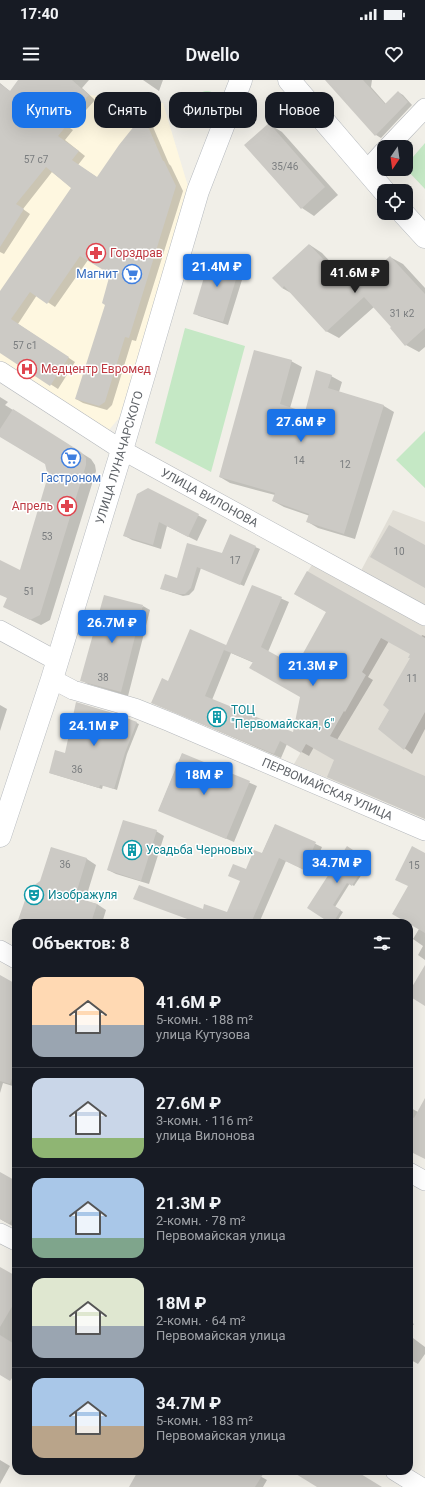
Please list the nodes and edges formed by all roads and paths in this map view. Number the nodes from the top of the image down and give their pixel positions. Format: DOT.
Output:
graph roads {
  1 [pos="241,80"];
  2 [pos="289,80"];
  3 [pos="425,108"];
  4 [pos="395,140"];
  5 [pos="377,159"];
  6 [pos="366,171"];
  7 [pos="378,184"];
  8 [pos="410,220"];
  9 [pos="425,238"];
  10 [pos="0,371"];
  11 [pos="122,450"];
  12 [pos="425,616"];
  13 [pos="0,630"];
  14 [pos="54,670"];
  15 [pos="425,831"];
  16 [pos="0,836"];
  17 [pos="0,950"];
  18 [pos="12,956"];
  19 [pos="413,1174"];
  20 [pos="425,1181"];
  21 [pos="0,1233"];
  22 [pos="12,1239"];
  23 [pos="402,1475"];
  24 [pos="421,1487"];
  1 -- 11 [label="main road, УЛИЦА ЛУНАЧАРСКОГО"];
  2 -- 6 [label="main road"];
  3 -- 4 [label="street"];
  5 -- 6 [label="street"];
  6 -- 7 [label="main road"];
  8 -- 9 [label="main road"];
  10 -- 11 [label="street, УЛИЦА ВИЛОНОВА"];
  11 -- 12 [label="street, УЛИЦА ВИЛОНОВА"];
  11 -- 14 [label="main road, УЛИЦА ЛУНАЧАРСКОГО"];
  13 -- 14 [label="street, ПЕРВОМАЙСКАЯ УЛИЦА"];
  14 -- 15 [label="street, ПЕРВОМАЙСКАЯ УЛИЦА"];
  14 -- 16 [label="main road, УЛИЦА ЛУНАЧАРСКОГО"];
  17 -- 18 [label="street"];
  19 -- 20 [label="street"];
  21 -- 22 [label="street"];
  23 -- 24 [label="street"];
}
